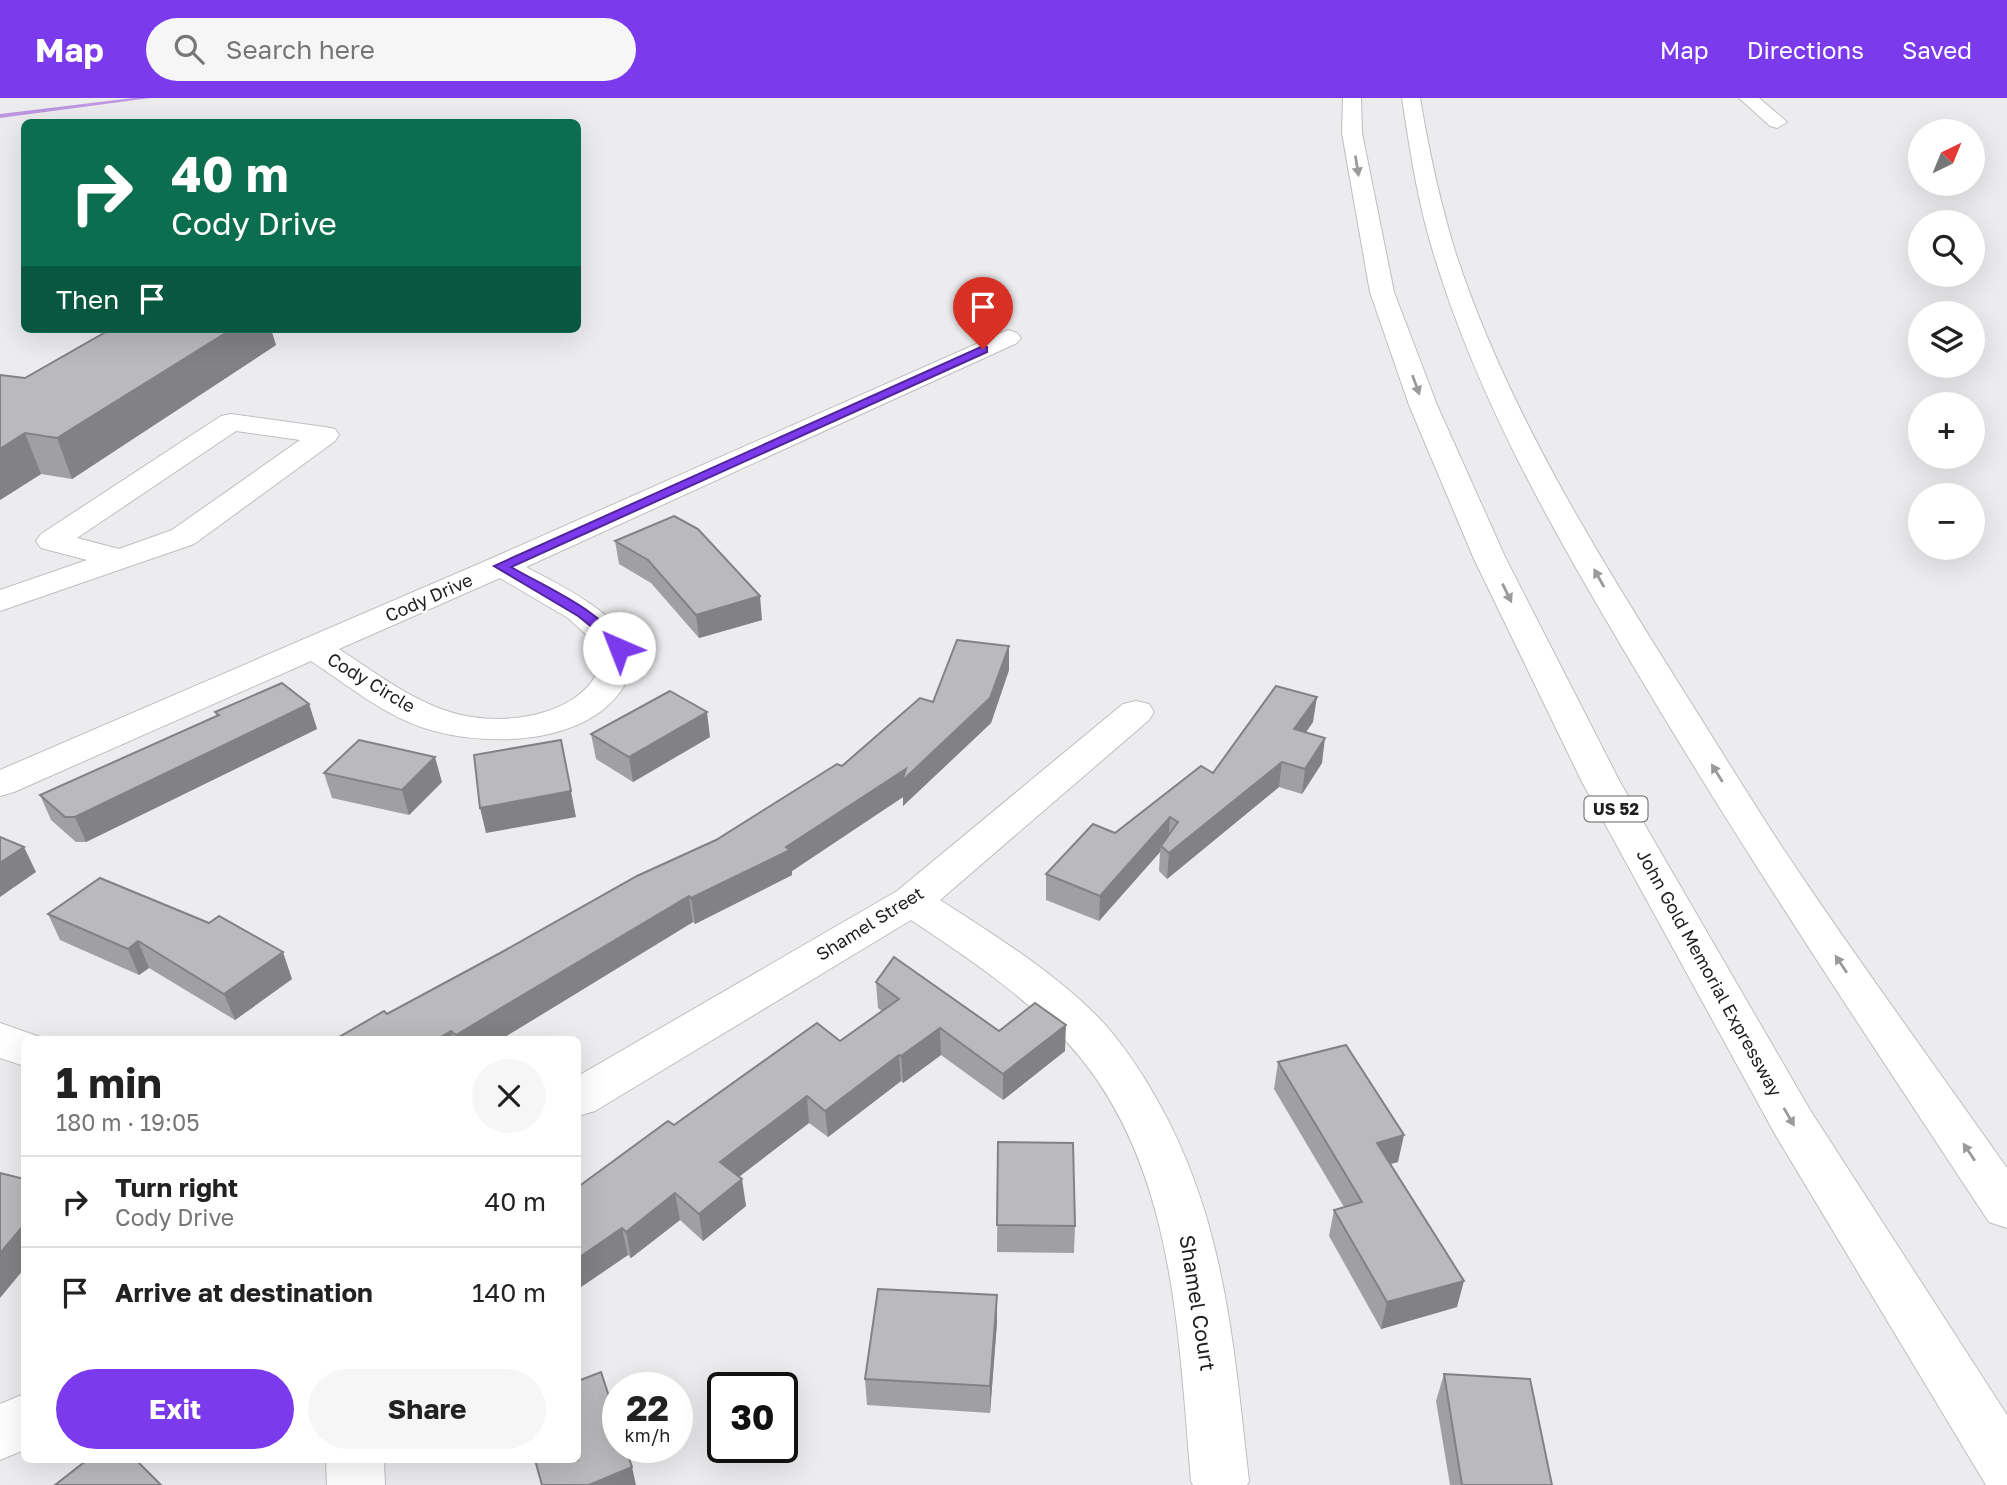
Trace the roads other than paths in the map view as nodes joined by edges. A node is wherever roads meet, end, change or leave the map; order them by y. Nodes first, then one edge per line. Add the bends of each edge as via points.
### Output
1 (1352, 98) edge
2 (1411, 98) edge
3 (1748, 98) edge
4 (1777, 122) dead end
5 (1008, 338) dead end
6 (120, 559) junction
7 (501, 566) junction
8 (0, 601) edge
9 (314, 648) junction
10 (1136, 712) dead end
11 (0, 784) edge
12 (912, 901) junction
13 (0, 1040) edge
14 (21, 1048) edge
15 (581, 1096) edge
16 (2007, 1208) edge
17 (21, 1422) edge
18 (0, 1434) edge
19 (355, 1463) edge
20 (2007, 1466) edge
21 (1220, 1481) dead end
22 (356, 1485) edge

1 -> 20 main road, John Gold Memorial Expressway / US 52 via 1352,134 1382,292 1423,405 1490,559 1601,782 1786,1111
16 -> 2 main road via 1780,874 1617,612 1520,435 1464,306 1432,208
3 - 4 main road
5 - 7 main road, Cody Drive
6 - 6 main road via 183,537 325,435 231,422 52,541
6 - 8 main road
7 - 9 main road, Cody Drive
7 - 9 main road, Cody Circle via 583,613 619,648 611,679 593,700 569,716 509,729 470,729 405,706
9 - 11 main road, Cody Drive
10 - 12 main road, Shamel Street
12 - 15 main road, Shamel Street
12 - 21 main road, Shamel Court via 1003,961 1075,1022 1113,1066 1154,1133 1177,1189 1197,1273
13 - 14 main road
17 - 18 main road
19 - 22 main road

